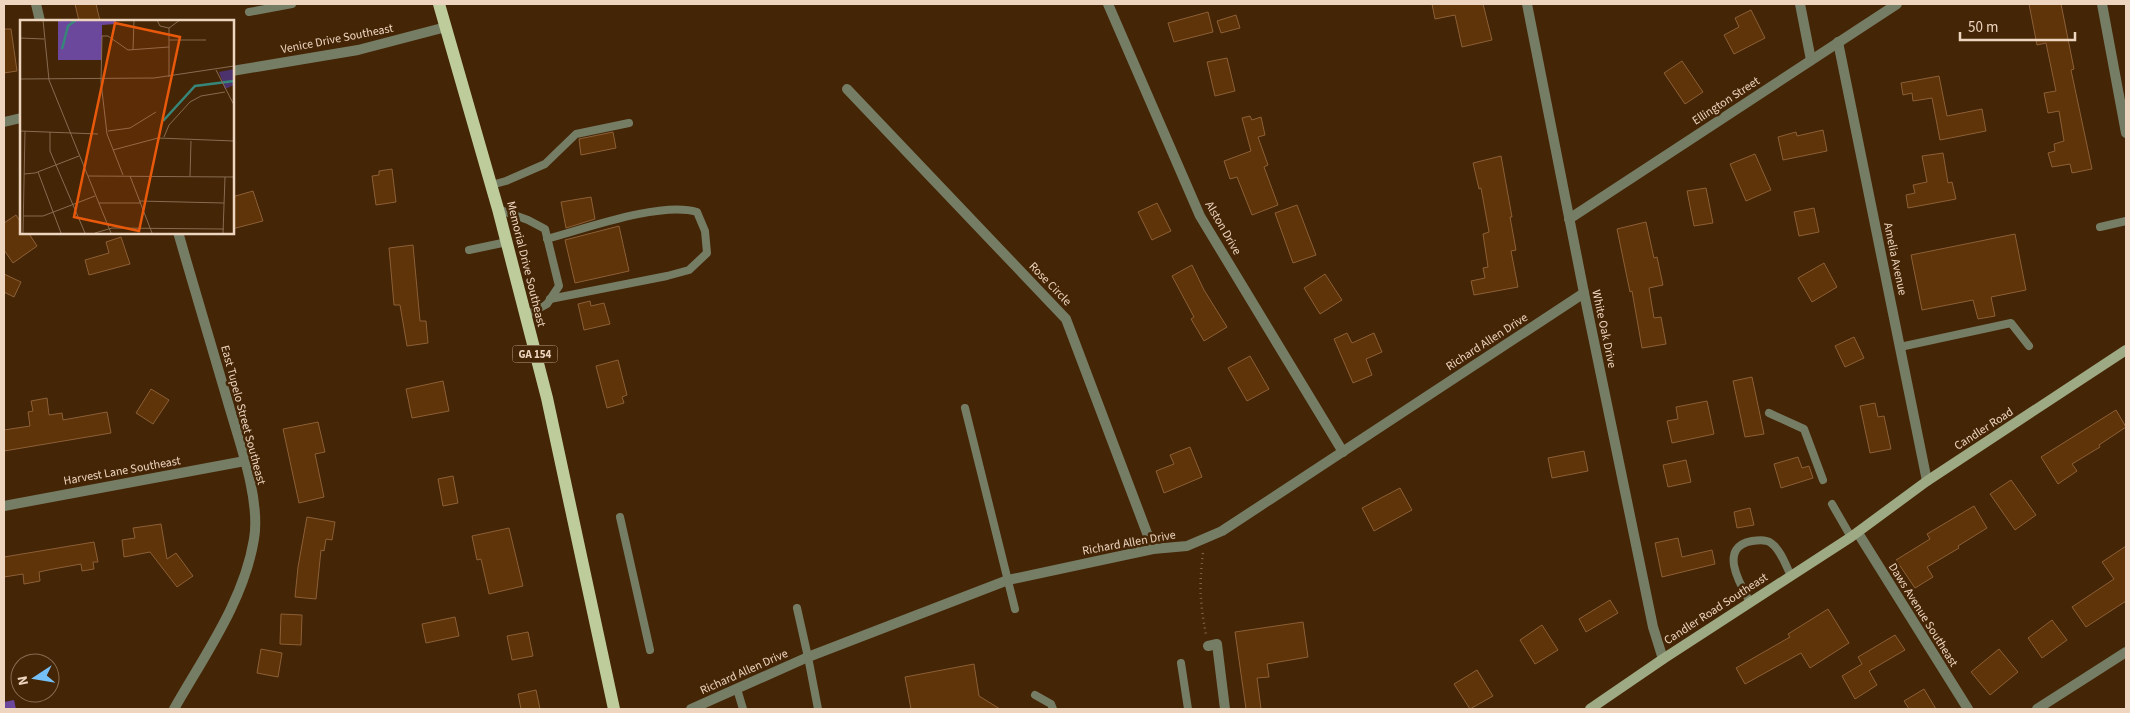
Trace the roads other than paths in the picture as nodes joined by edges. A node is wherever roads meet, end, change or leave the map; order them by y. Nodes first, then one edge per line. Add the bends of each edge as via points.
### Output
1 (36, 4) edge
2 (292, 4) edge
3 (439, 4) edge
4 (1108, 4) edge
5 (1527, 4) edge
6 (1800, 4) edge
7 (1898, 4) edge
8 (2102, 4) edge
9 (249, 12) dead end
10 (40, 20) edge
11 (446, 27) junction
12 (1838, 42) junction
13 (1811, 60) junction
14 (234, 71) edge
15 (846, 89) dead end
16 (2124, 106) edge
17 (20, 118) edge
18 (4, 122) edge
19 (629, 123) dead end
20 (2126, 133) edge
21 (491, 185) junction
22 (498, 209) junction
23 (1570, 219) junction
24 (2126, 221) edge
25 (2100, 227) dead end
26 (179, 234) edge
27 (547, 239) junction
28 (506, 242) junction
29 (469, 250) dead end
30 (1584, 293) junction
31 (550, 299) junction
32 (526, 316) junction
33 (2029, 346) dead end
34 (1900, 348) junction
35 (2126, 350) edge
36 (966, 408) dead end
37 (1769, 413) dead end
38 (1343, 452) junction
39 (245, 461) junction
40 (1824, 480) dead end
41 (1927, 481) junction
42 (1832, 504) dead end
43 (4, 506) edge
44 (620, 517) dead end
45 (1855, 535) junction
46 (1154, 549) junction
47 (1791, 576) junction
48 (1008, 580) junction
49 (1750, 602) junction
50 (797, 608) dead end
51 (1015, 609) dead end
52 (1208, 646) road end
53 (650, 650) dead end
54 (2126, 652) edge
55 (808, 657) junction
56 (1663, 659) junction
57 (1181, 662) dead end
58 (737, 689) junction
59 (1035, 695) dead end
60 (174, 709) edge
61 (614, 709) edge
62 (691, 709) edge
63 (743, 709) edge
64 (818, 709) edge
65 (1053, 709) edge
66 (1188, 709) edge
67 (1225, 709) edge
68 (1590, 709) edge
69 (1968, 709) edge
70 (2037, 709) edge

1 - 10 street
2 - 9 lane
3 - 11 main road, Memorial Drive Southeast / GA 154
4 - 38 street, Alston Drive via 1200,216
5 - 23 street, White Oak Drive
6 - 13 street
7 - 12 street, Ellington Street
8 - 16 street
11 - 14 street, Venice Drive Southeast via 358,50
11 - 21 main road, Memorial Drive Southeast / GA 154
12 - 13 street, Ellington Street
12 - 34 street, Amelia Avenue
13 - 23 street, Ellington Street
15 - 46 street, Rose Circle via 1066,319
16 - 20 street
17 - 18 street
19 - 21 lane via 576,134 545,164
21 - 22 main road, Memorial Drive Southeast / GA 154
22 - 27 lane via 545,229
22 - 28 main road, Memorial Drive Southeast / GA 154
23 - 30 street, White Oak Drive
24 - 25 lane
26 - 39 street, East Tupelo Street Southeast
27 - 31 lane via 559,286
27 - 31 lane via 644,213 685,208 697,212 708,242 707,253 689,270
28 - 29 lane
28 - 32 main road, Memorial Drive Southeast / GA 154
30 - 38 street, Richard Allen Drive
30 - 56 street, White Oak Drive via 1653,627
31 - 32 lane
32 - 61 main road, Memorial Drive Southeast / GA 154 via 547,398
33 - 34 lane via 2011,323
34 - 41 street, Amelia Avenue
35 - 41 main road, Candler Road
36 - 48 lane
37 - 40 lane via 1804,429
38 - 46 street, Richard Allen Drive via 1222,531 1187,546
39 - 43 street, Harvest Lane Southeast
39 - 60 street, East Tupelo Street Southeast via 255,512 255,538 249,561 228,613
41 - 45 main road, Candler Road
42 - 45 lane
44 - 53 lane
45 - 47 main road, Candler Road Southeast
45 - 69 street, Daws Avenue Southeast
46 - 48 street, Richard Allen Drive
47 - 49 main road, Candler Road Southeast
47 - 49 lane via 1770,542 1748,542 1738,548 1733,566
48 - 51 lane
48 - 55 street, Richard Allen Drive
49 - 56 main road, Candler Road Southeast
50 - 55 lane
52 - 67 street via 1217,644
54 - 70 street
55 - 58 street, Richard Allen Drive
55 - 64 lane
56 - 68 main road, Candler Road Southeast
57 - 66 lane
58 - 62 street, Richard Allen Drive
58 - 63 lane
59 - 65 lane via 1051,704

